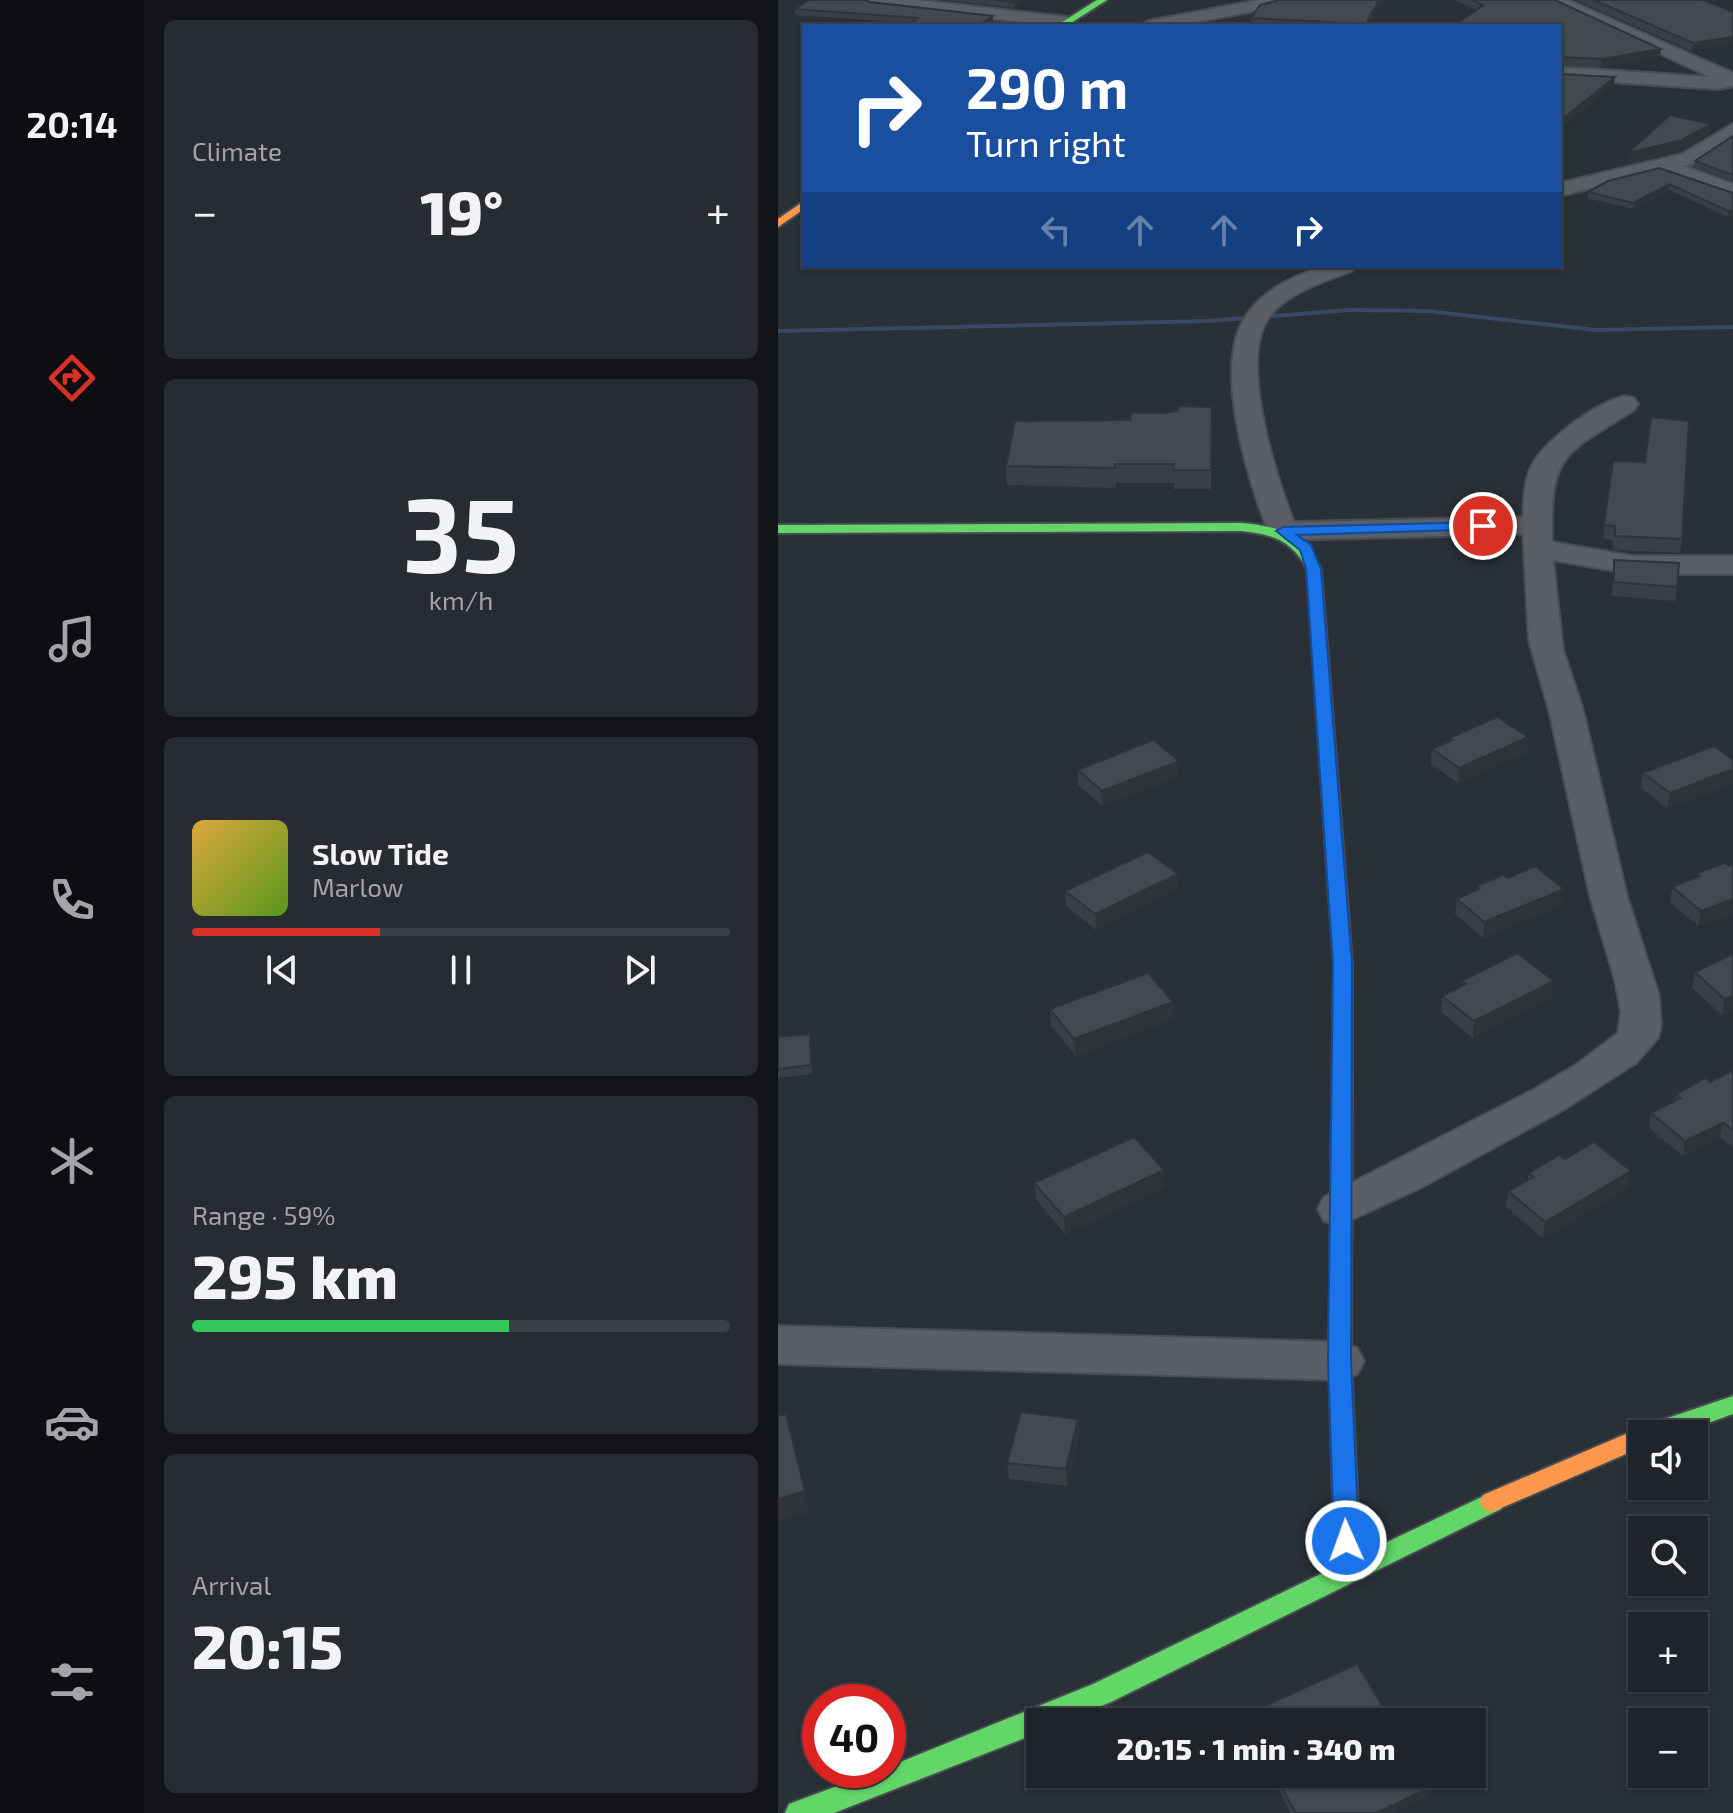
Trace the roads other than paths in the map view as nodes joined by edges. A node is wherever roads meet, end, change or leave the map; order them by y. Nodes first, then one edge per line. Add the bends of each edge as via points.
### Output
1 (871, 0) edge
2 (1103, 0) edge
3 (1287, 0) edge
4 (1554, 0) edge
5 (934, 3) edge
6 (1063, 24) edge
7 (1159, 24) edge
8 (1563, 76) edge
9 (1733, 82) edge
10 (1728, 138) edge
11 (1660, 165) junction
12 (1562, 190) edge
13 (1733, 191) edge
14 (802, 206) edge
15 (778, 224) edge
16 (1339, 268) edge
17 (1625, 404) dead end
18 (778, 529) edge
19 (1283, 531) junction
20 (1538, 536) junction
21 (1733, 565) edge
22 (1340, 1209) junction
23 (778, 1345) edge
24 (1340, 1361) junction
25 (1733, 1405) edge
26 (1690, 1420) edge
27 (1628, 1442) edge
28 (1348, 1571) junction
29 (799, 1813) edge

1 - 5 street
2 - 6 street
3 - 7 street
4 - 9 street
5 - 6 street
8 - 9 street
10 - 11 street via 1689,159
11 - 12 street
11 - 13 street
14 - 15 street
16 - 19 street via 1287,290 1249,332 1246,406 1257,467
17 - 20 street via 1545,465
18 - 19 street
19 - 20 street
19 - 22 street via 1306,548 1314,569 1343,964
20 - 21 street via 1597,561
20 - 22 street via 1545,641 1641,1004 1637,1039 1609,1063
22 - 24 street
23 - 24 street
24 - 28 street
25 - 26 street
27 - 28 street via 1555,1470
28 - 29 street via 1202,1646 975,1749

